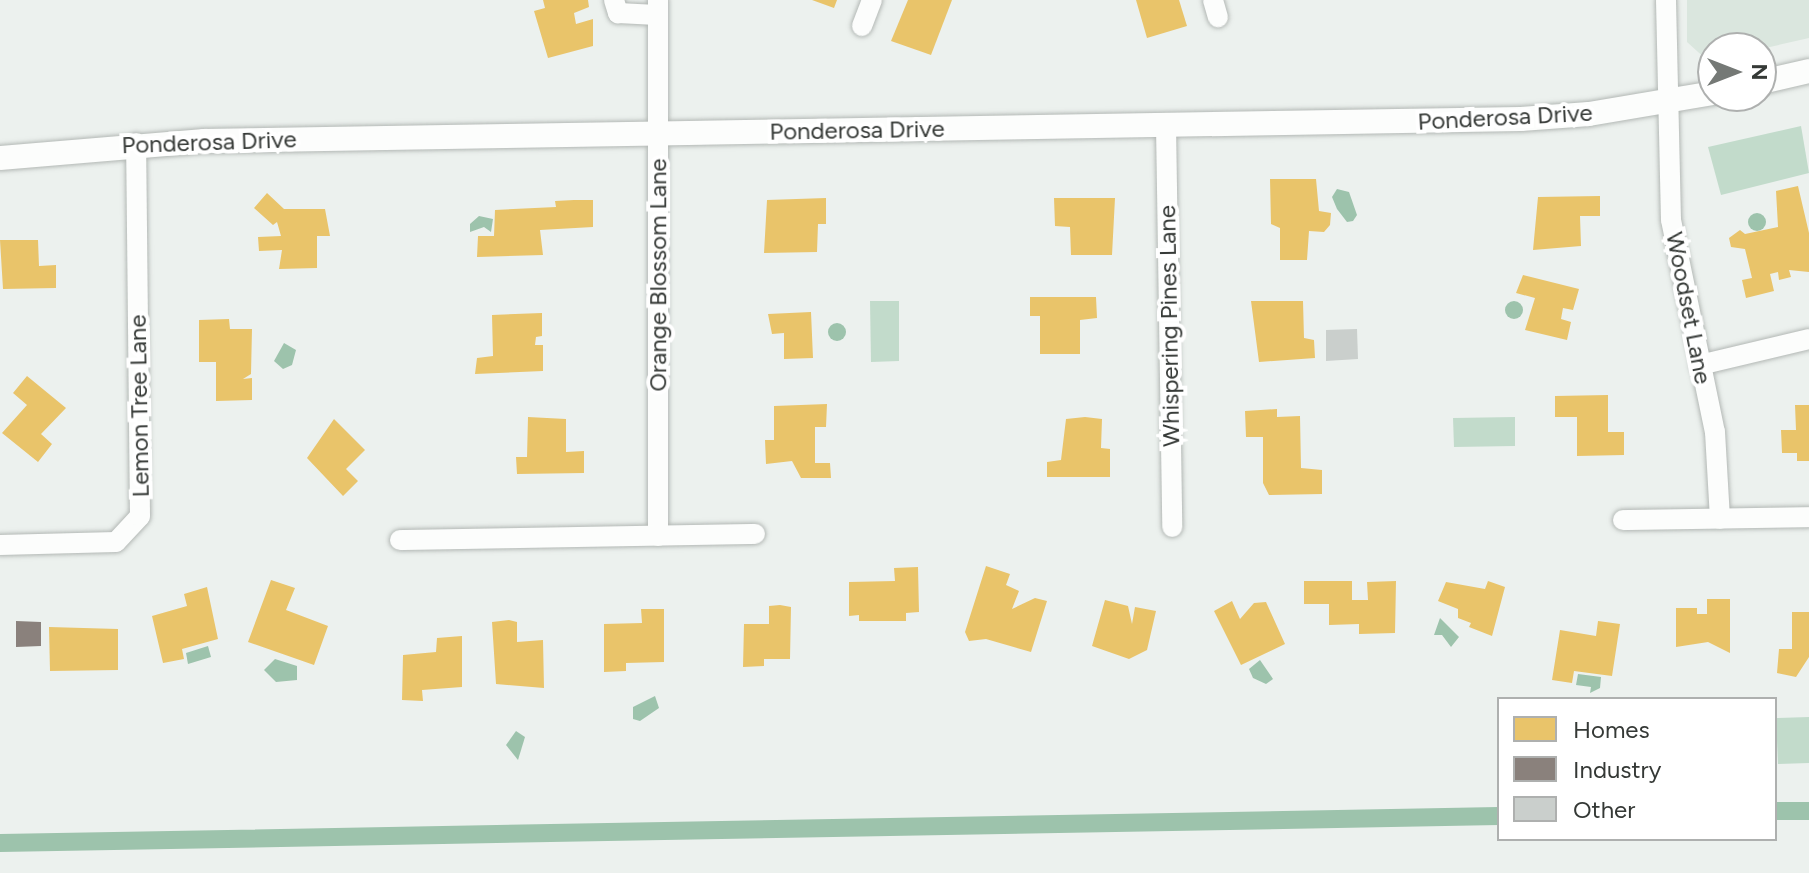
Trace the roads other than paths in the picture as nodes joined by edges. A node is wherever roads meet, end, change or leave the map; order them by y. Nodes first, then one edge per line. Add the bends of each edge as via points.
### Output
1 (614, 0) edge
2 (872, 0) edge
3 (1666, 0) edge
4 (658, 8) edge
5 (862, 26) dead end
6 (1809, 71) edge
7 (1777, 78) edge
8 (1697, 97) edge
9 (1669, 103) junction
10 (1166, 125) junction
11 (659, 133) junction
12 (136, 143) junction
13 (0, 158) edge
14 (1809, 339) edge
15 (1700, 365) junction
16 (1809, 517) edge
17 (1720, 519) junction
18 (1623, 520) dead end
19 (1172, 527) dead end
20 (755, 534) dead end
21 (658, 536) junction
22 (400, 540) dead end
23 (0, 545) edge

1 - 4 street, Orange Blossom Lane via 618,13
2 - 5 street
3 - 9 street, Woodset Lane
4 - 11 street, Orange Blossom Lane
6 - 7 street
8 - 9 street, Ponderosa Drive
9 - 10 street, Ponderosa Drive via 1521,119
9 - 15 street, Woodset Lane via 1675,257
10 - 11 street, Ponderosa Drive
10 - 19 street, Whispering Pines Lane
11 - 12 street, Ponderosa Drive
11 - 21 street, Orange Blossom Lane
12 - 13 street, Ponderosa Drive
12 - 23 street, Lemon Tree Lane via 140,516 116,542
14 - 15 street
15 - 17 street, Woodset Lane via 1715,432
16 - 17 street
17 - 18 street
20 - 21 street
21 - 22 street

